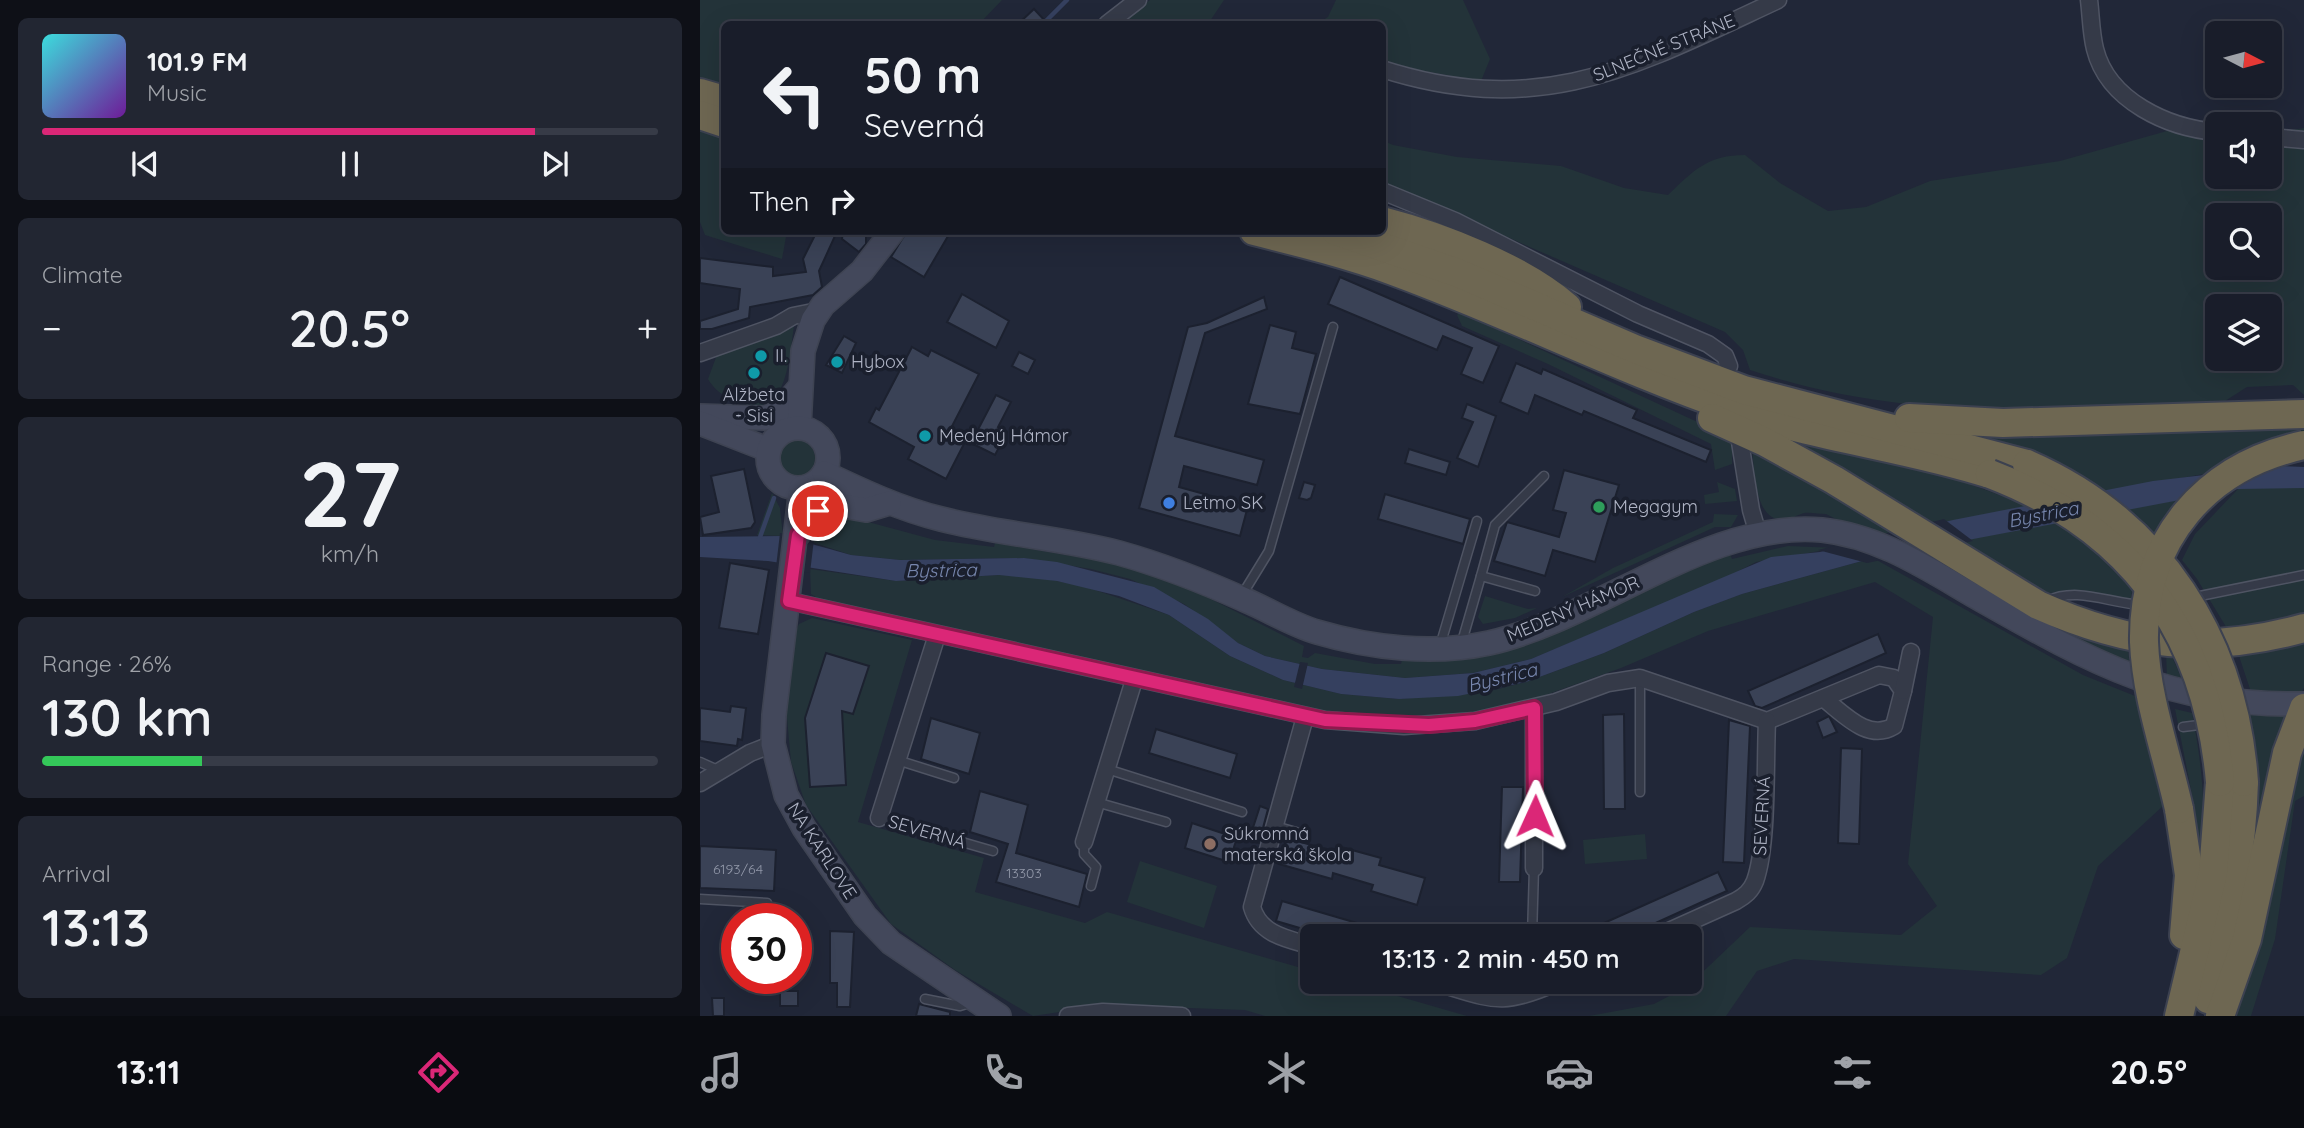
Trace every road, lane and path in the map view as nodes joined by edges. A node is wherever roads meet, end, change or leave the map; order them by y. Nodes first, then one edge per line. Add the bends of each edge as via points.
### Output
1 (1138, 0) edge
2 (1778, 0) edge
3 (2089, 0) edge
4 (1111, 21) edge
5 (1386, 70) edge
6 (700, 93) edge
7 (721, 99) edge
8 (700, 115) edge
9 (721, 121) edge
10 (2205, 129) edge
11 (2282, 138) edge
12 (2304, 140) edge
13 (1386, 193) edge
14 (1386, 222) edge
15 (890, 235) edge
16 (1268, 235) edge
17 (1348, 235) edge
18 (1458, 273) junction
19 (1567, 307) junction
20 (818, 311) junction
21 (1333, 327) dead end
22 (700, 353) edge
23 (1729, 366) dead end
24 (1641, 376) junction
25 (800, 387) junction
26 (2304, 415) edge
27 (700, 416) edge
28 (1861, 418) junction
29 (1919, 418) junction
30 (700, 423) edge
31 (799, 427) junction
32 (1740, 442) dead end
33 (2304, 445) edge
34 (769, 450) junction
35 (824, 473) junction
36 (1544, 476) dead end
37 (801, 488) junction
38 (889, 503) junction
39 (1477, 521) dead end
40 (1758, 534) junction
41 (798, 535) junction
42 (2304, 575) edge
43 (1481, 576) junction
44 (1535, 591) dead end
45 (1240, 597) junction
46 (789, 601) junction
47 (2038, 606) junction
48 (2304, 628) edge
49 (937, 635) junction
50 (1450, 648) junction
51 (1911, 652) dead end
52 (1640, 678) junction
53 (1134, 680) junction
54 (1903, 691) junction
55 (1824, 698) junction
56 (2304, 706) edge
57 (1534, 708) junction
58 (2221, 708) junction
59 (1305, 717) junction
60 (1767, 721) junction
61 (2183, 727) dead end
62 (773, 744) junction
63 (897, 760) junction
64 (700, 762) edge
65 (1107, 769) junction
66 (720, 771) junction
67 (954, 778) dead end
68 (2232, 782) junction
69 (700, 783) edge
70 (1640, 792) dead end
71 (1096, 802) junction
72 (1242, 812) dead end
73 (879, 818) joint
74 (1166, 822) dead end
75 (1273, 825) junction
76 (1296, 832) dead end
77 (1084, 842) joint
78 (993, 851) dead end
79 (1534, 868) joint
80 (1091, 886) dead end
81 (700, 899) edge
82 (767, 903) dead end
83 (1532, 924) edge
84 (1685, 924) edge
85 (1300, 942) edge
86 (1479, 994) edge
87 (1516, 994) edge
88 (925, 999) dead end
89 (976, 1002) junction
90 (999, 1016) edge
91 (1068, 1016) edge
92 (1182, 1016) edge
93 (2167, 1016) edge
94 (2179, 1016) edge
95 (2203, 1016) edge
96 (2220, 1016) edge

1 - 4 street
2 - 5 street, SLNEČNÉ STRÁNE via 1579,82 1490,91
3 - 10 street via 2095,51 2117,90 2155,117
6 - 7 highway
8 - 9 highway
11 - 12 street
13 - 23 street via 1455,221 1638,314 1709,344 1725,356
14 - 19 highway via 1446,241 1547,289
15 - 20 street via 862,271
16 - 24 highway via 1394,271
17 - 18 highway
18 - 19 highway
18 - 28 highway via 1689,371 1772,398
19 - 29 highway via 1746,379
20 - 22 street via 793,316
20 - 25 street via 806,339
21 - 45 lane via 1269,551
24 - 47 highway via 1689,410 1766,442
24 - 68 highway, bridge via 1738,410 1990,474 2038,495 2088,526 2156,595 2181,636 2203,688
25 - 27 street via 779,412 765,418
25 - 31 street
26 - 29 highway via 2031,423
28 - 29 highway
28 - 68 highway, bridge via 2028,464 2070,484 2127,526 2178,586 2210,640 2231,694
30 - 34 street
31 - 34 street via 783,431
31 - 35 street via 814,432 825,443
32 - 40 street
33 - 93 highway, bridge via 2263,456 2209,488 2180,521 2154,570 2144,643 2186,846 2188,902
34 - 37 street via 773,475 786,486
35 - 37 street
35 - 38 street, MEDENÝ HÁMOR
36 - 43 lane via 1495,525
37 - 41 street, NA KARLOVE
38 - 41 street via 866,510 838,505 818,511
38 - 45 street, MEDENÝ HÁMOR via 941,519 1122,554
39 - 50 lane
40 - 50 street, MEDENÝ HÁMOR via 1516,635
40 - 58 street, MEDENÝ HÁMOR via 1821,530 1863,538 1905,556 2083,657 2132,679
41 - 46 street, NA KARLOVE
42 - 47 lane via 2173,602 2119,604 2068,594
43 - 44 lane
43 - 50 lane
45 - 50 street, MEDENÝ HÁMOR via 1314,631 1397,647
46 - 49 street
46 - 62 street, NA KARLOVE
47 - 48 highway via 2105,631 2186,645 2233,643
49 - 53 street
49 - 63 street, SEVERNÁ
51 - 54 street
52 - 57 street via 1608,683
52 - 60 street
52 - 70 lane
53 - 59 street
53 - 65 street
54 - 55 street via 1895,678 1879,675
54 - 55 street via 1894,726 1884,732 1870,732
55 - 60 street
56 - 58 street, MEDENÝ HÁMOR
56 - 96 highway via 2287,753 2247,939
57 - 59 street via 1429,725
57 - 79 street
58 - 61 lane via 2204,726
59 - 75 street
60 - 84 street, SEVERNÁ via 1760,859 1754,883 1736,901
62 - 66 street
62 - 89 street, NA KARLOVE via 786,795 865,916 891,943
63 - 67 lane
63 - 73 street, SEVERNÁ
64 - 66 lane
65 - 71 street
65 - 72 lane
66 - 69 street
68 - 94 highway
68 - 95 highway via 2236,877
71 - 74 lane
71 - 77 street
73 - 78 lane, SEVERNÁ
75 - 76 lane
75 - 85 street via 1253,895 1255,918 1271,933
77 - 80 lane via 1084,854 1096,867
79 - 83 lane
81 - 82 lane
86 - 87 street via 1502,1000
88 - 89 lane via 960,1006
89 - 90 street, NA KARLOVE
91 - 92 street via 1103,1012

